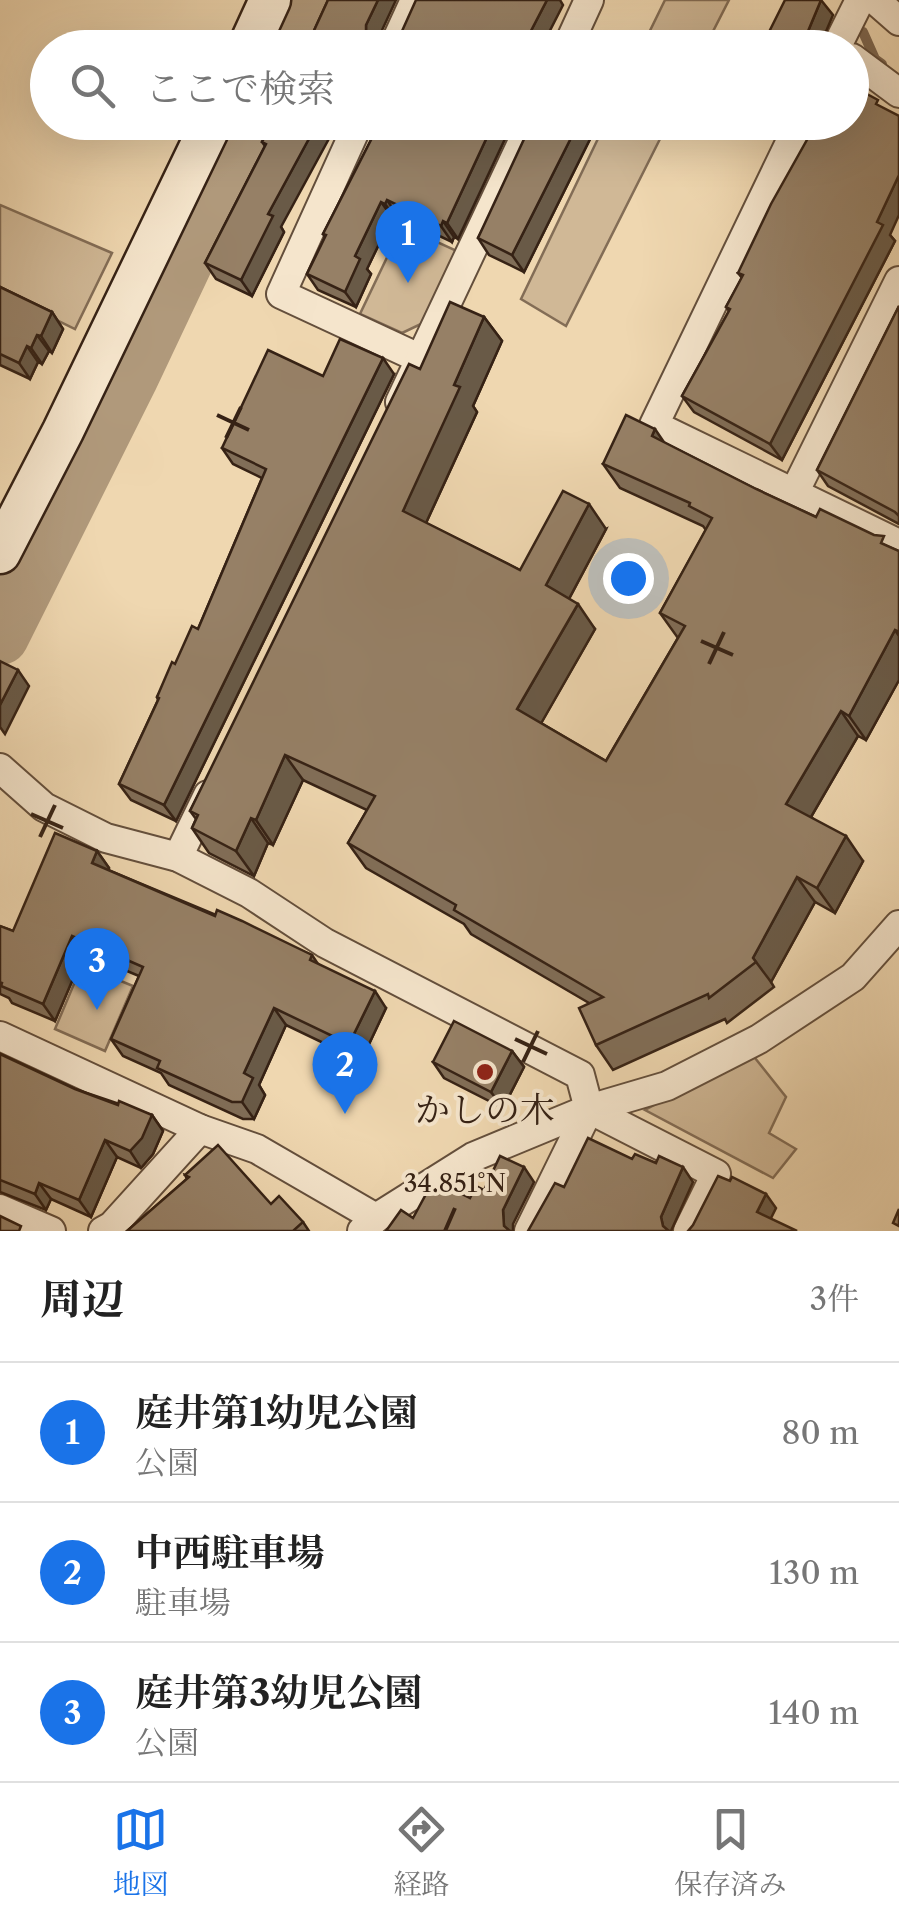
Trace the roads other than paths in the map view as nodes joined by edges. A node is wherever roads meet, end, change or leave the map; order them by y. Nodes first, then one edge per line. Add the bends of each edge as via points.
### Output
1 (270, 0) edge
2 (415, 0) edge
3 (589, 0) edge
4 (860, 0) edge
5 (875, 0) edge
6 (899, 21) edge
7 (256, 30) edge
8 (401, 30) edge
9 (575, 30) edge
10 (845, 30) edge
11 (869, 70) edge
12 (899, 92) edge
13 (203, 140) edge
14 (351, 140) edge
15 (524, 140) edge
16 (791, 140) edge
17 (899, 280) edge
18 (421, 359) junction
19 (386, 430) edge
20 (794, 493) junction
21 (899, 544) edge
22 (0, 554) edge
23 (0, 768) edge
24 (221, 768) edge
25 (178, 857) junction
26 (899, 926) edge
27 (0, 1036) edge
28 (589, 1109) junction
29 (200, 1129) junction
30 (0, 1209) edge
31 (369, 1224) edge
32 (51, 1231) edge
33 (103, 1231) edge
34 (529, 1231) edge
35 (688, 1231) edge

1 - 7 street
2 - 8 street
3 - 9 street
4 - 10 street
5 - 6 street
11 - 12 street
13 - 22 street
14 - 18 street via 281,294
15 - 18 street
16 - 20 street via 654,425
17 - 20 street
18 - 19 street
20 - 21 street
23 - 25 street via 44,806 106,838
24 - 25 street
25 - 28 street via 325,943 580,1075
26 - 28 street via 853,977 759,1039 667,1086
27 - 29 street
28 - 31 street via 473,1157
28 - 34 street
28 - 35 street via 716,1174
29 - 31 street via 256,1149
29 - 33 street
30 - 32 street

